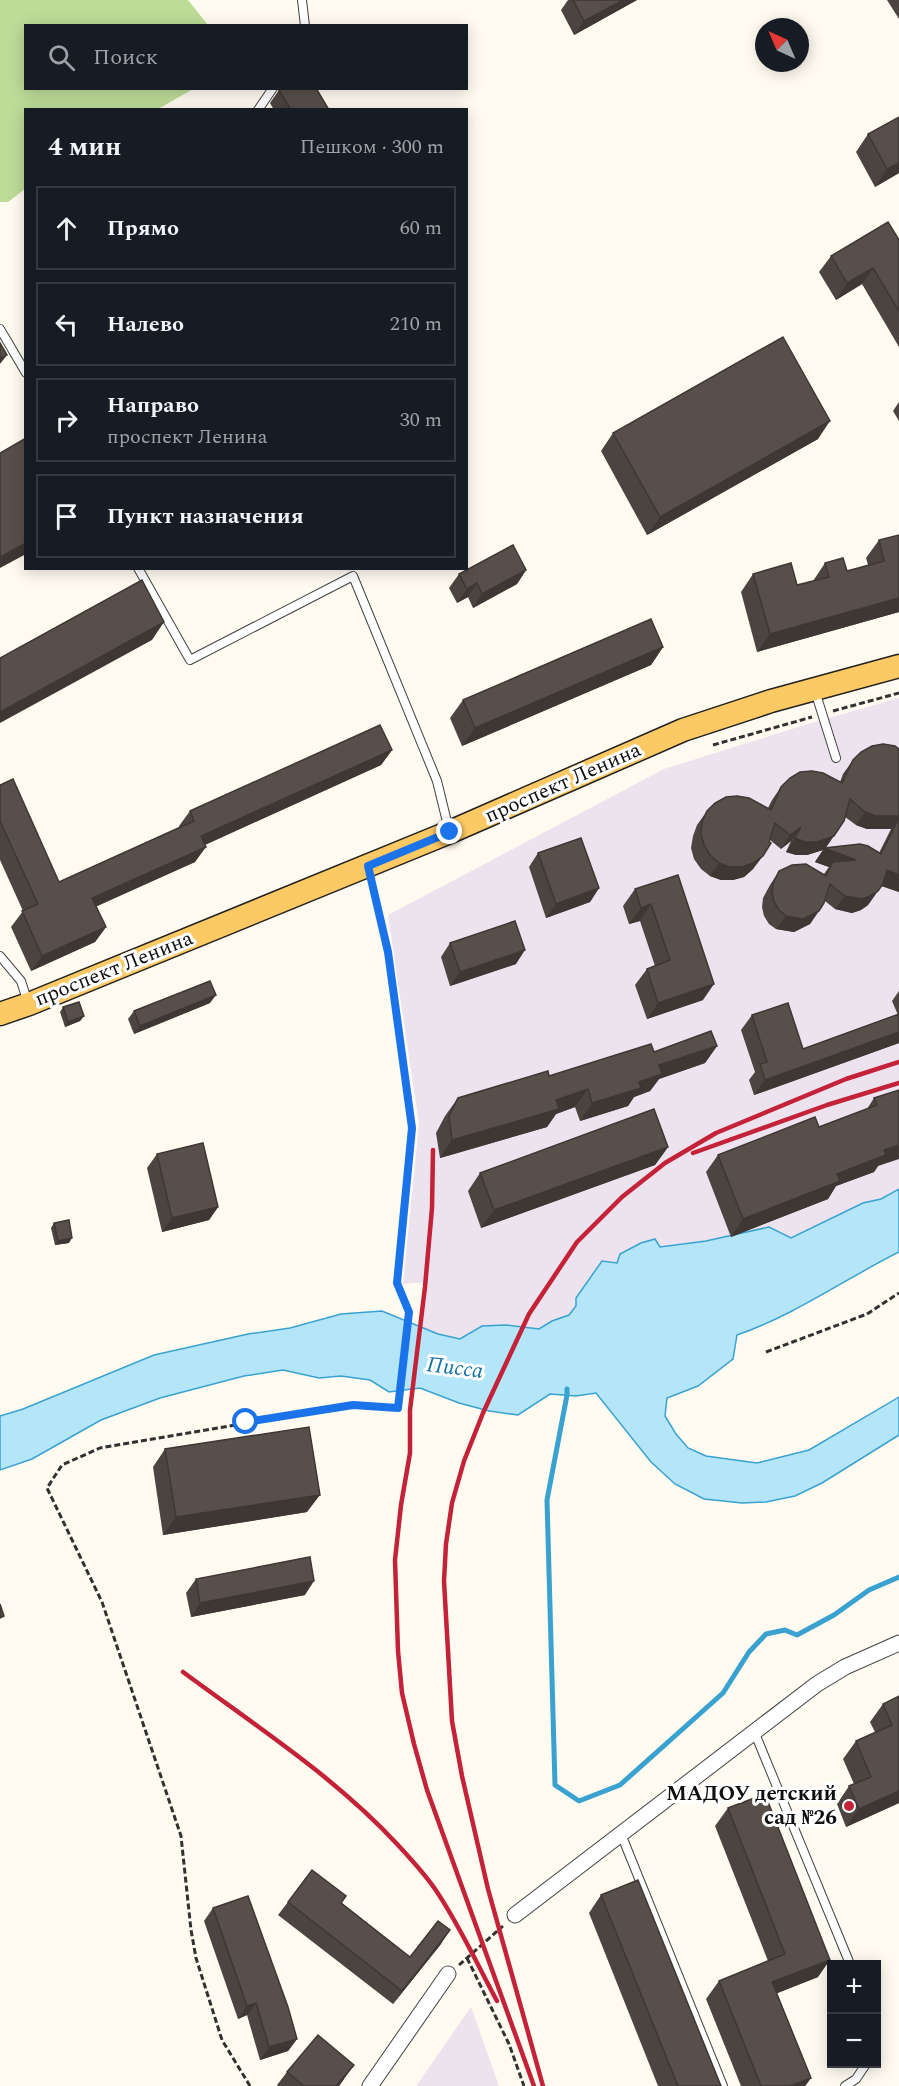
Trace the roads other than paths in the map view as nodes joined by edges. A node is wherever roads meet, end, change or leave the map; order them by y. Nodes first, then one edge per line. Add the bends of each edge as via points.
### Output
1 (302, 0) edge
2 (305, 24) edge
3 (272, 90) edge
4 (259, 108) edge
5 (0, 328) edge
6 (24, 370) edge
7 (139, 570) edge
8 (351, 572) edge
9 (899, 666) edge
10 (814, 689) junction
11 (836, 758) dead end
12 (450, 832) junction
13 (0, 956) edge
14 (29, 1004) junction
15 (0, 1014) edge
16 (899, 1643) edge
17 (754, 1731) junction
18 (620, 1834) junction
19 (515, 1915) road end
20 (848, 1960) edge
21 (448, 1974) road end
22 (863, 2068) edge
23 (370, 2086) edge
24 (723, 2086) edge
25 (845, 2086) edge

1 - 2 lane
3 - 4 lane
5 - 6 lane
7 - 8 lane via 190,660
8 - 12 lane via 437,781
9 - 10 main road, проспект Ленина
10 - 11 lane
10 - 12 main road, проспект Ленина via 683,730
12 - 14 main road, проспект Ленина
13 - 14 lane via 21,981
14 - 15 main road, проспект Ленина
16 - 17 street via 844,1667
17 - 18 street
17 - 20 lane
18 - 19 street
18 - 24 lane
21 - 23 street
22 - 25 lane

